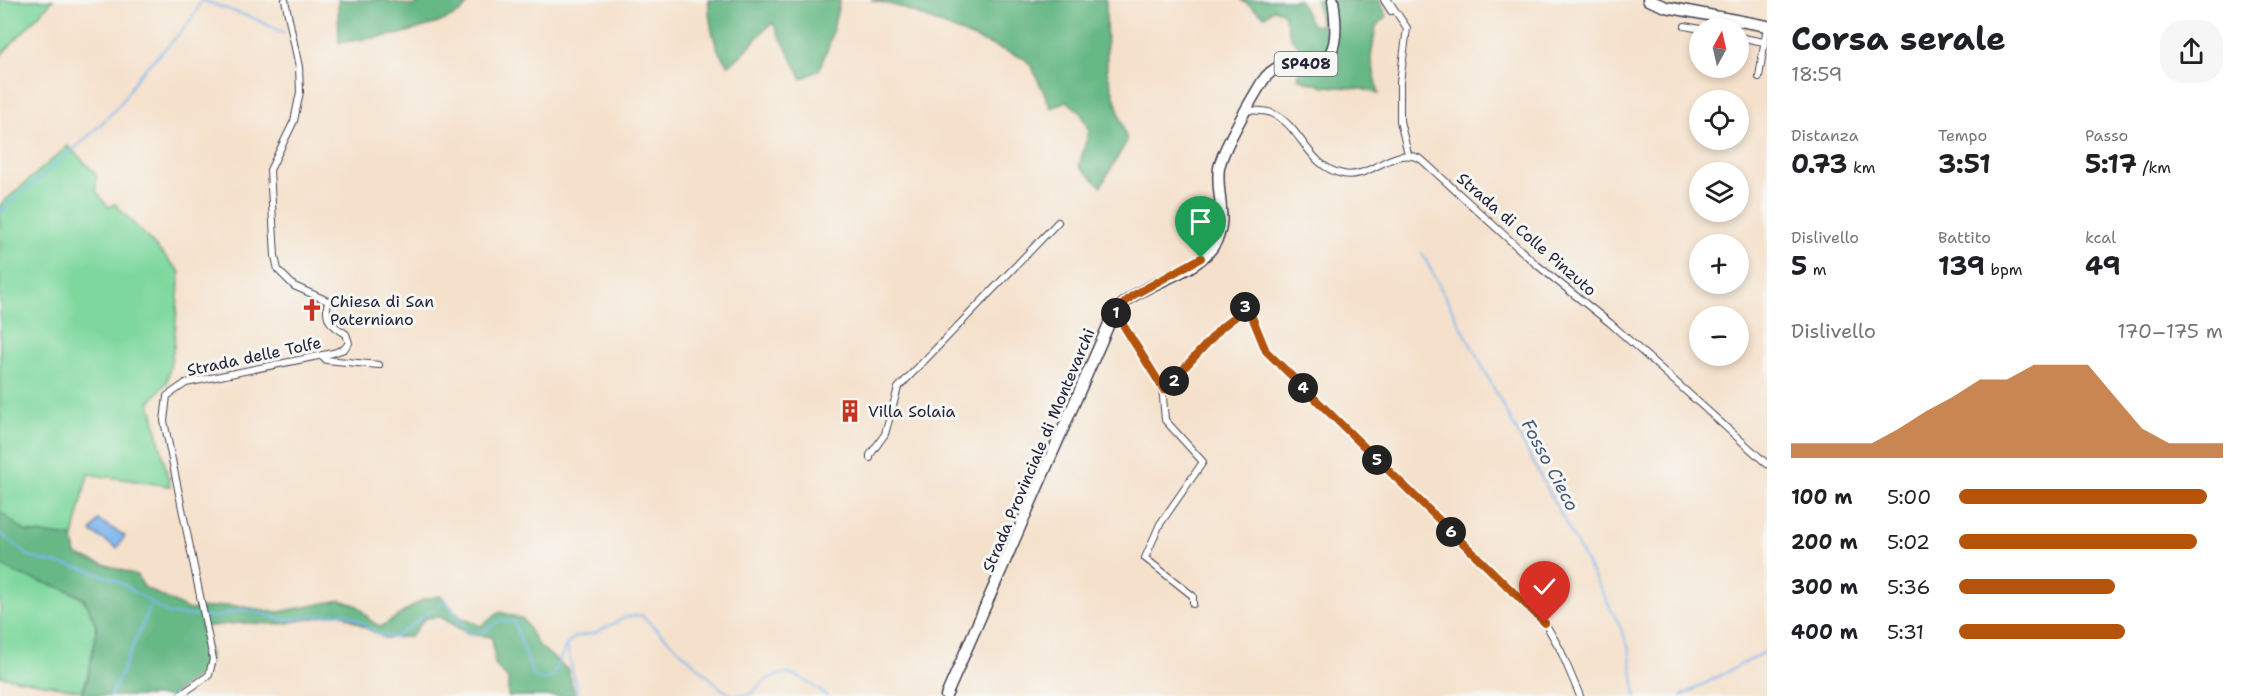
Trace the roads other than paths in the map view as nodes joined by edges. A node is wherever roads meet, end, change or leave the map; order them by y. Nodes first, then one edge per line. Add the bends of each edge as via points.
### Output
1 (285, 0) edge
2 (1333, 0) edge
3 (1383, 0) edge
4 (1388, 0) edge
5 (1648, 0) edge
6 (1399, 17) junction
7 (1767, 26) edge
8 (1685, 27) dead end
9 (1689, 28) edge
10 (1749, 39) edge
11 (1764, 42) junction
12 (1759, 77) dead end
13 (1247, 110) junction
14 (1408, 154) junction
15 (1058, 222) dead end
16 (1115, 312) junction
17 (322, 355) junction
18 (379, 365) dead end
19 (1164, 390) junction
20 (870, 458) dead end
21 (1767, 464) edge
22 (1193, 604) dead end
23 (178, 696) edge
24 (946, 696) edge
25 (1580, 696) edge

1 - 17 street, Strada delle Tolfe via 299,67 300,92 294,121 270,170 274,256 278,270 294,286 328,301 330,325 350,338 344,349
2 - 13 main road, Strada Provinciale di Montevarchi / SP408 via 1337,35 1330,53 1315,63 1273,70
3 - 6 street
4 - 6 street
5 - 7 main road
6 - 14 street via 1407,28 1400,121
7 - 11 street
8 - 9 street
10 - 11 street
11 - 12 street
13 - 14 street via 1278,117 1312,156 1341,174 1357,174
13 - 16 main road, Strada Provinciale di Montevarchi / SP408 via 1220,163 1222,223 1213,246 1194,263 1129,298
14 - 21 street, Strada di Colle Pinzuto via 1422,160
15 - 20 street via 898,388 885,434
16 - 19 street
16 - 24 main road, Strada Provinciale di Montevarchi / SP408
17 - 18 street via 326,360
17 - 23 street, Strada delle Tolfe via 194,380 167,396 164,421 213,659 208,675
19 - 22 street via 1165,420 1203,462 1160,524 1145,558 1193,596
19 - 25 street via 1222,327 1248,307 1266,351 1540,617 1557,642

